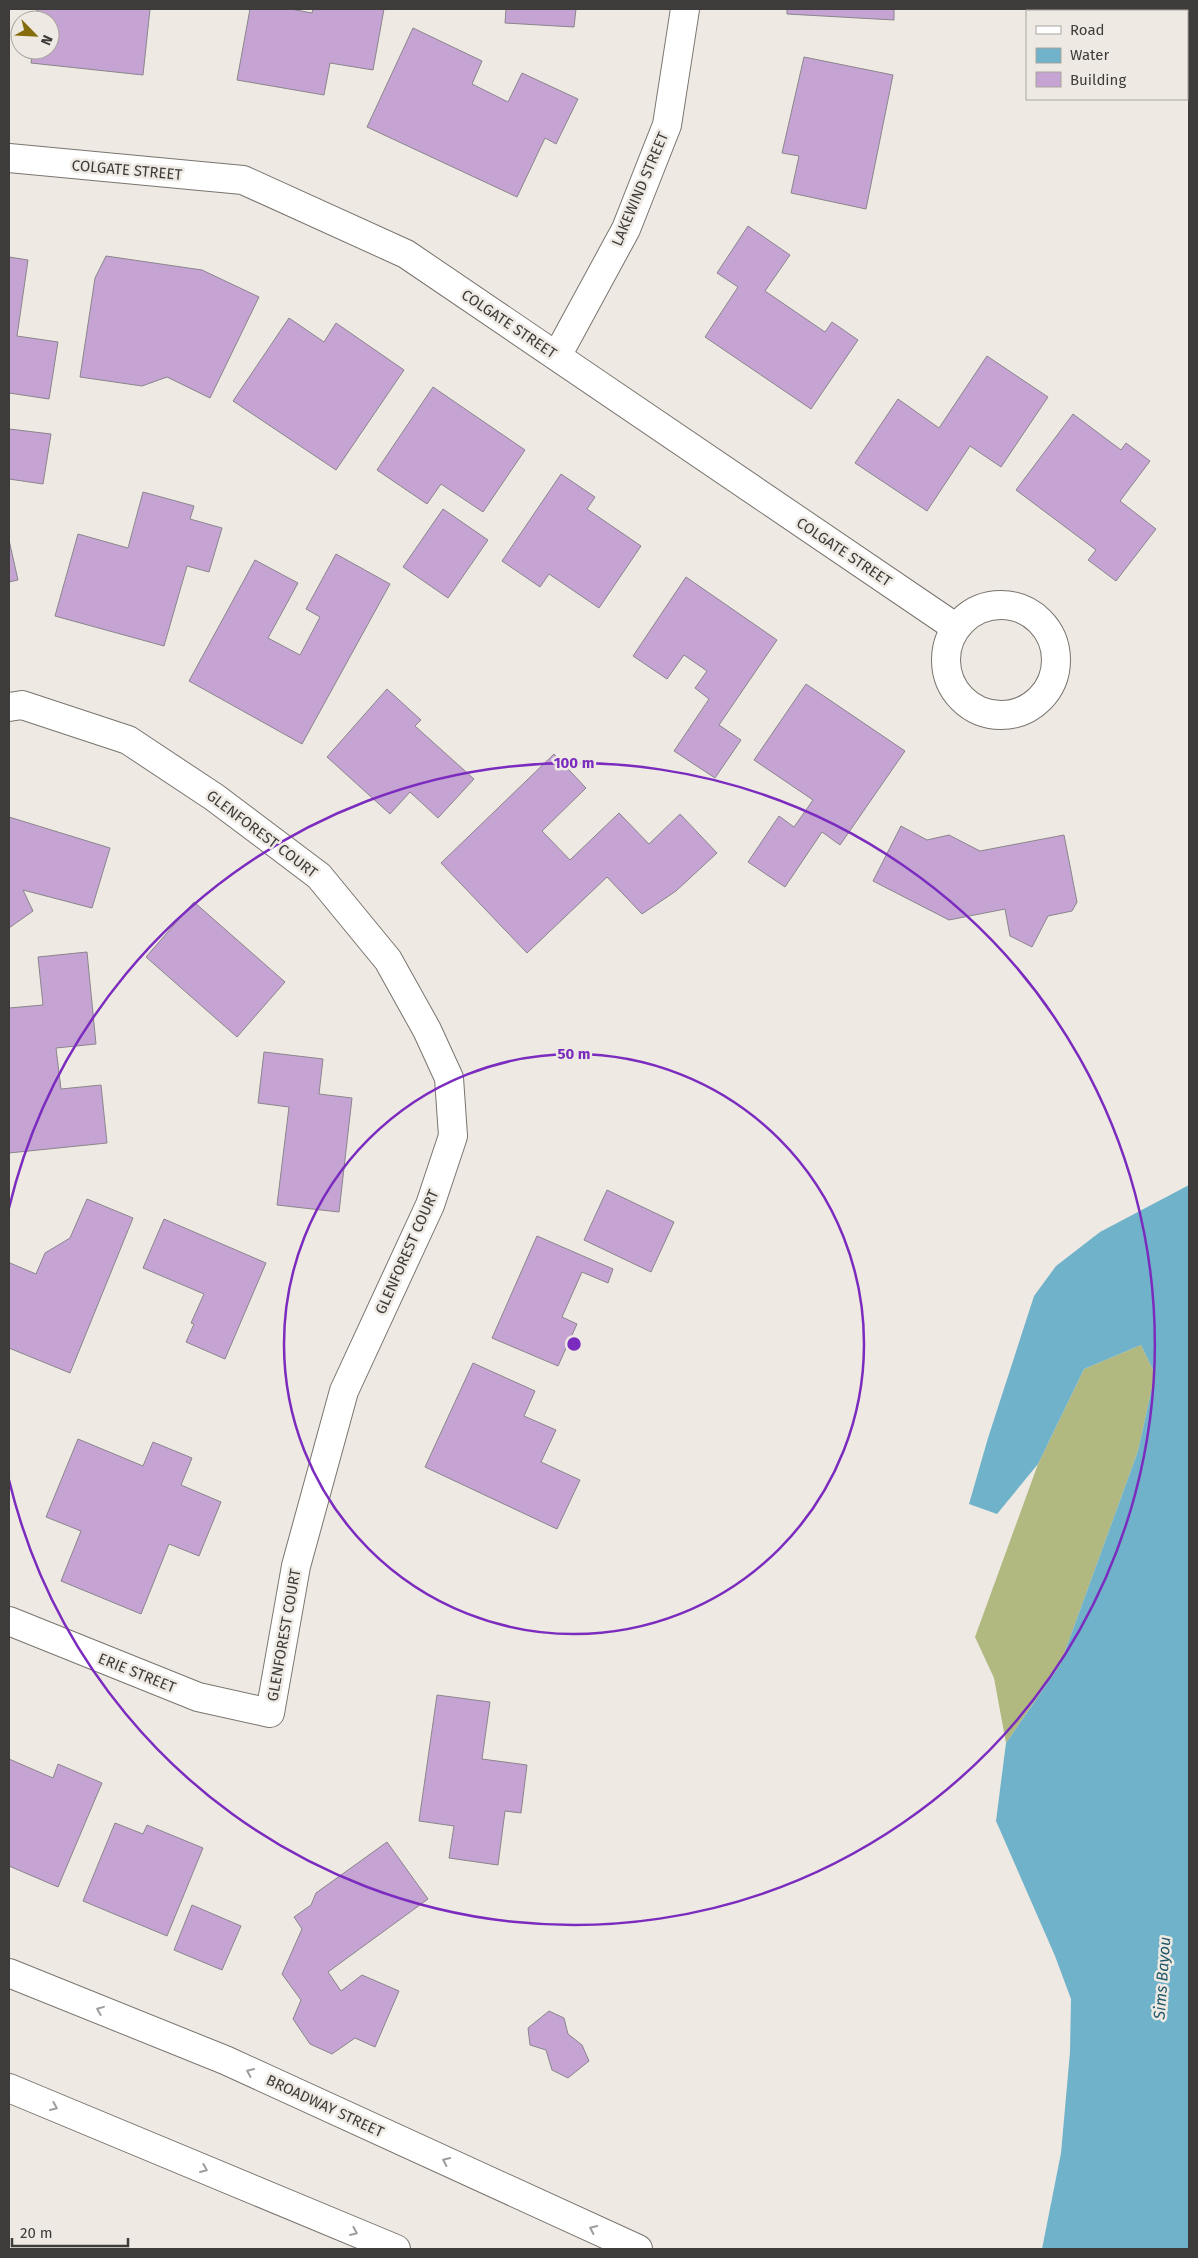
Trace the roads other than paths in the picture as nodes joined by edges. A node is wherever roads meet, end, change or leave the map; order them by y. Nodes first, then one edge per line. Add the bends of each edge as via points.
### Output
1 (685, 9) edge
2 (9, 158) edge
3 (557, 356) junction
4 (955, 627) junction
5 (9, 707) edge
6 (9, 1621) edge
7 (270, 1713) joint
8 (9, 1973) edge
9 (9, 2088) edge
10 (396, 2249) edge
11 (638, 2249) edge

1 - 3 street, LAKEWIND STREET via 667,125 626,229
2 - 3 street, COLGATE STREET via 243,180 406,254
3 - 4 street, COLGATE STREET
4 - 4 street via 944,657 948,680 975,710 1006,716 1036,704 1054,678 1055,646 1040,618 1011,603 979,607
5 - 7 street, GLENFOREST COURT via 22,705 128,740 214,798 319,876 388,960 449,1078 453,1136 430,1205 344,1391 296,1566
6 - 7 street, ERIE STREET via 198,1697
11 -> 8 street, BROADWAY STREET via 225,2060
9 -> 10 street

